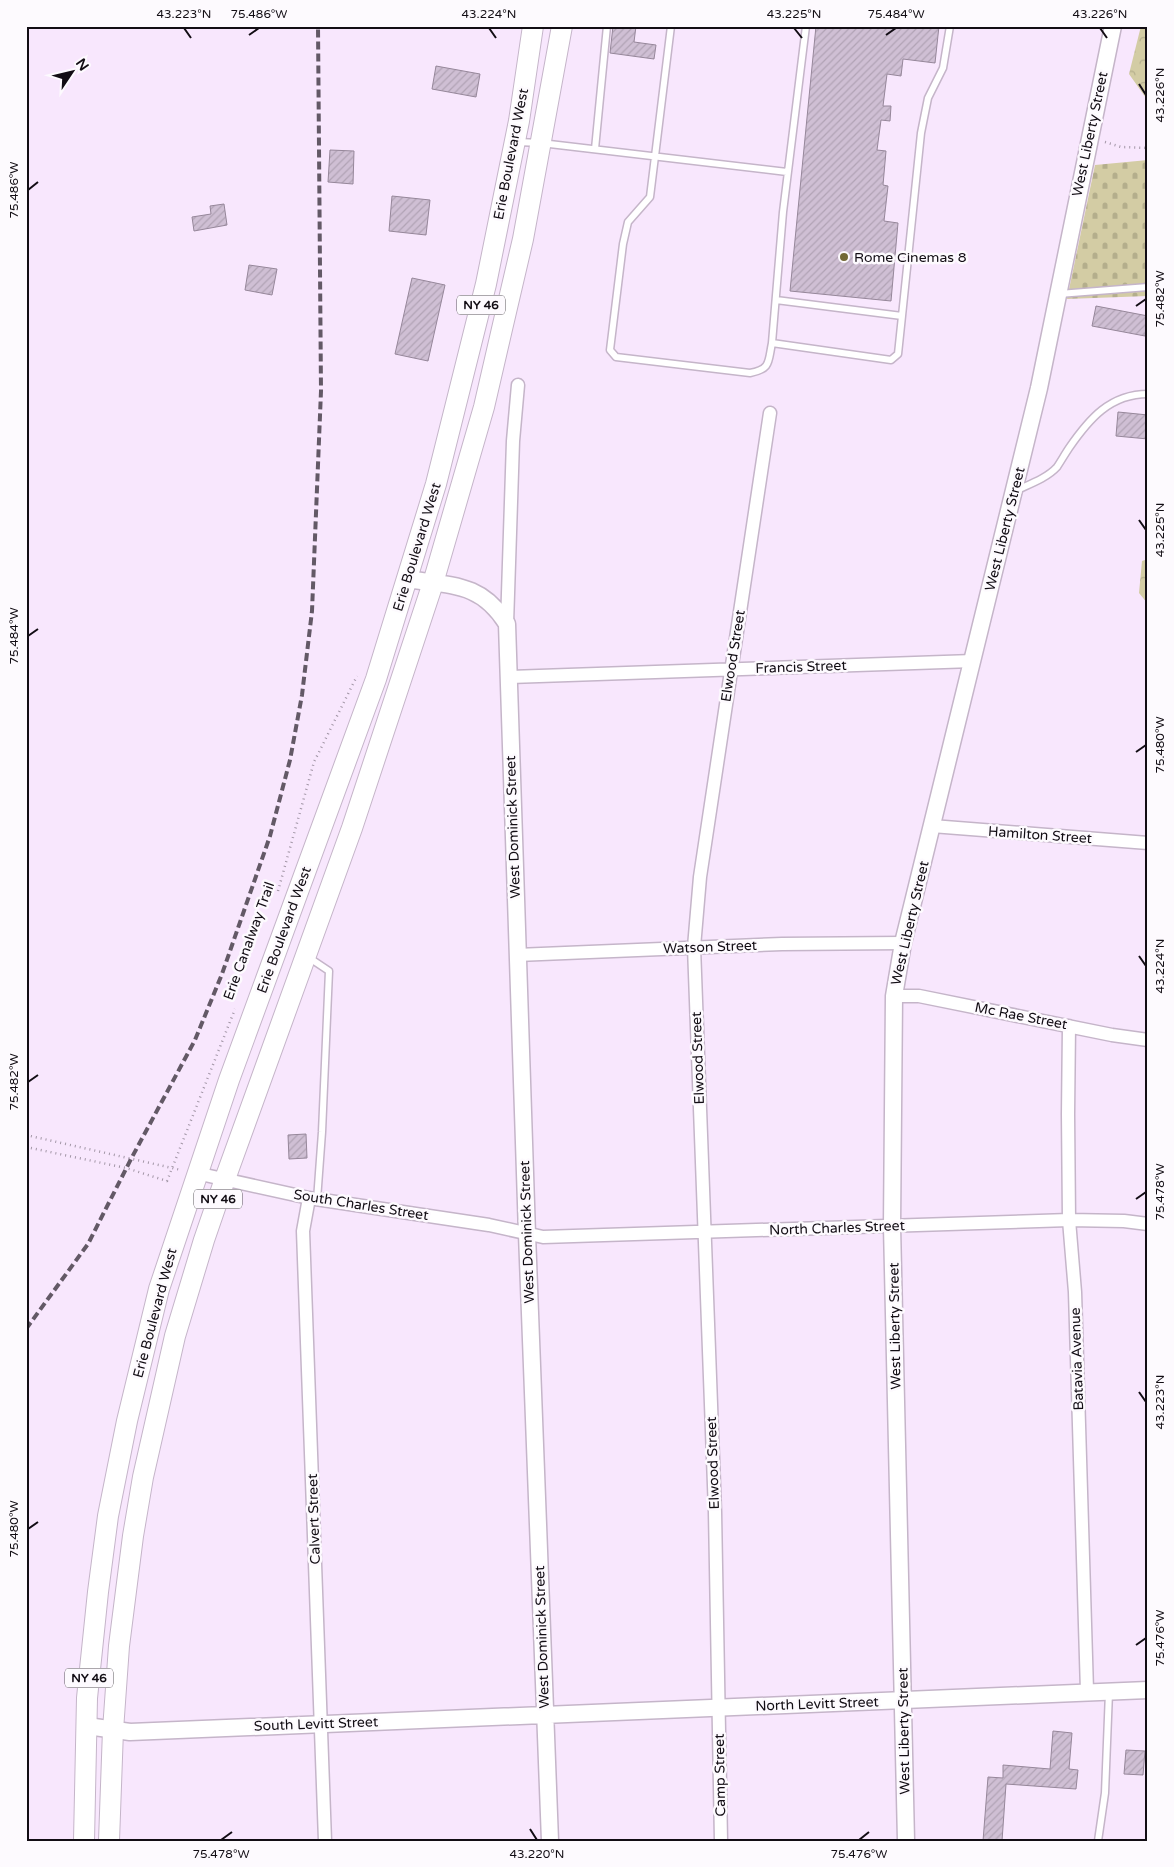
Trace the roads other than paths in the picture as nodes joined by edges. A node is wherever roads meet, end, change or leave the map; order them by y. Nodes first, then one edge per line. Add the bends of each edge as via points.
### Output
1 (534, 26) edge
2 (562, 26) edge
3 (607, 26) edge
4 (671, 26) edge
5 (806, 26) edge
6 (950, 26) edge
7 (1113, 26) edge
8 (515, 141) junction
9 (541, 143) junction
10 (595, 149) junction
11 (654, 156) junction
12 (787, 172) junction
13 (1148, 287) edge
14 (1058, 294) junction
15 (776, 300) junction
16 (902, 316) junction
17 (772, 343) junction
18 (518, 385) dead end
19 (1148, 394) edge
20 (770, 413) dead end
21 (1014, 492) junction
22 (407, 579) junction
23 (433, 583) junction
24 (507, 624) junction
25 (973, 661) junction
26 (730, 669) junction
27 (510, 677) junction
28 (932, 826) junction
29 (1148, 843) edge
30 (903, 943) junction
31 (694, 947) junction
32 (305, 955) junction
33 (517, 955) junction
34 (894, 996) junction
35 (1069, 1026) junction
36 (1148, 1040) edge
37 (196, 1174) junction
38 (225, 1179) junction
39 (313, 1199) junction
40 (1069, 1220) junction
41 (1148, 1224) edge
42 (892, 1226) junction
43 (704, 1232) junction
44 (527, 1234) junction
45 (1109, 1690) junction
46 (1148, 1690) edge
47 (1087, 1691) junction
48 (904, 1701) junction
49 (718, 1708) junction
50 (545, 1715) junction
51 (322, 1724) junction
52 (87, 1726) junction
53 (113, 1730) junction
54 (84, 1841) edge
55 (109, 1841) edge
56 (325, 1841) edge
57 (550, 1841) edge
58 (721, 1841) edge
59 (906, 1841) edge
60 (1098, 1841) edge

1 - 8 main road, Erie Boulevard West / NY 46
2 - 9 main road, Erie Boulevard West / NY 46
3 - 10 lane
4 - 11 lane
5 - 12 lane
6 - 16 lane via 943,68 928,98 921,134
7 - 14 street, West Liberty Street
8 - 9 lane
8 - 22 main road, Erie Boulevard West / NY 46 via 466,367
9 - 10 lane
9 - 23 main road, Erie Boulevard West / NY 46 via 523,239 484,407
10 - 11 lane
11 - 12 lane
11 - 17 lane via 650,197 628,222 623,244 610,350 616,357 750,373 762,371 768,364
12 - 15 lane
13 - 14 lane
14 - 21 street, West Liberty Street
15 - 16 lane
15 - 17 lane
16 - 17 lane via 898,354 891,360
18 - 24 street, West Dominick Street
19 - 21 lane via 1116,401 1099,410 1056,468
20 - 26 street, Elwood Street
21 - 25 street, West Liberty Street
22 - 23 street
22 - 37 main road, Erie Boulevard West / NY 46 via 376,679
23 - 24 street via 484,596
23 - 32 main road, Erie Boulevard West / NY 46 via 355,818
24 - 27 street, West Dominick Street
25 - 26 street, Francis Street
25 - 28 street, West Liberty Street
26 - 27 street, Francis Street
26 - 31 street, Elwood Street via 700,877
27 - 33 street, West Dominick Street
28 - 29 street, Hamilton Street
28 - 30 street, West Liberty Street
30 - 31 street, Watson Street
30 - 34 street, West Liberty Street
31 - 33 street, Watson Street
31 - 43 street, Elwood Street
32 - 38 main road, Erie Boulevard West / NY 46
32 - 39 lane via 329,971 322,1132
33 - 44 street, West Dominick Street
34 - 35 street, Mc Rae Street via 919,996
34 - 42 street, West Liberty Street
35 - 36 street, Mc Rae Street
35 - 40 street, Batavia Avenue
37 - 38 street, South Charles Street
37 - 52 main road, Erie Boulevard West / NY 46 via 159,1289 126,1422 98,1592
38 - 39 street, South Charles Street
38 - 53 main road, Erie Boulevard West / NY 46 via 175,1336 143,1477 119,1646
39 - 44 street, South Charles Street via 489,1225
39 - 51 street, Calvert Street via 303,1231
40 - 41 street, North Charles Street
40 - 42 street, North Charles Street
40 - 47 street, Batavia Avenue
42 - 43 street, North Charles Street
42 - 48 street, West Liberty Street
43 - 44 street, North Charles Street via 544,1237
43 - 49 street, Elwood Street via 715,1512
44 - 50 street, West Dominick Street
45 - 46 street, North Levitt Street
45 - 47 street, North Levitt Street
45 - 60 lane via 1105,1793
47 - 48 street, North Levitt Street
48 - 49 street, North Levitt Street
48 - 59 street, West Liberty Street
49 - 50 street, North Levitt Street
49 - 58 street, Camp Street
50 - 51 street, South Levitt Street
50 - 57 street, West Dominick Street
51 - 53 street, South Levitt Street
51 - 56 street, Calvert Street
52 - 53 street, South Levitt Street
52 - 54 main road, Erie Boulevard West / NY 46
53 - 55 main road, Erie Boulevard West / NY 46

